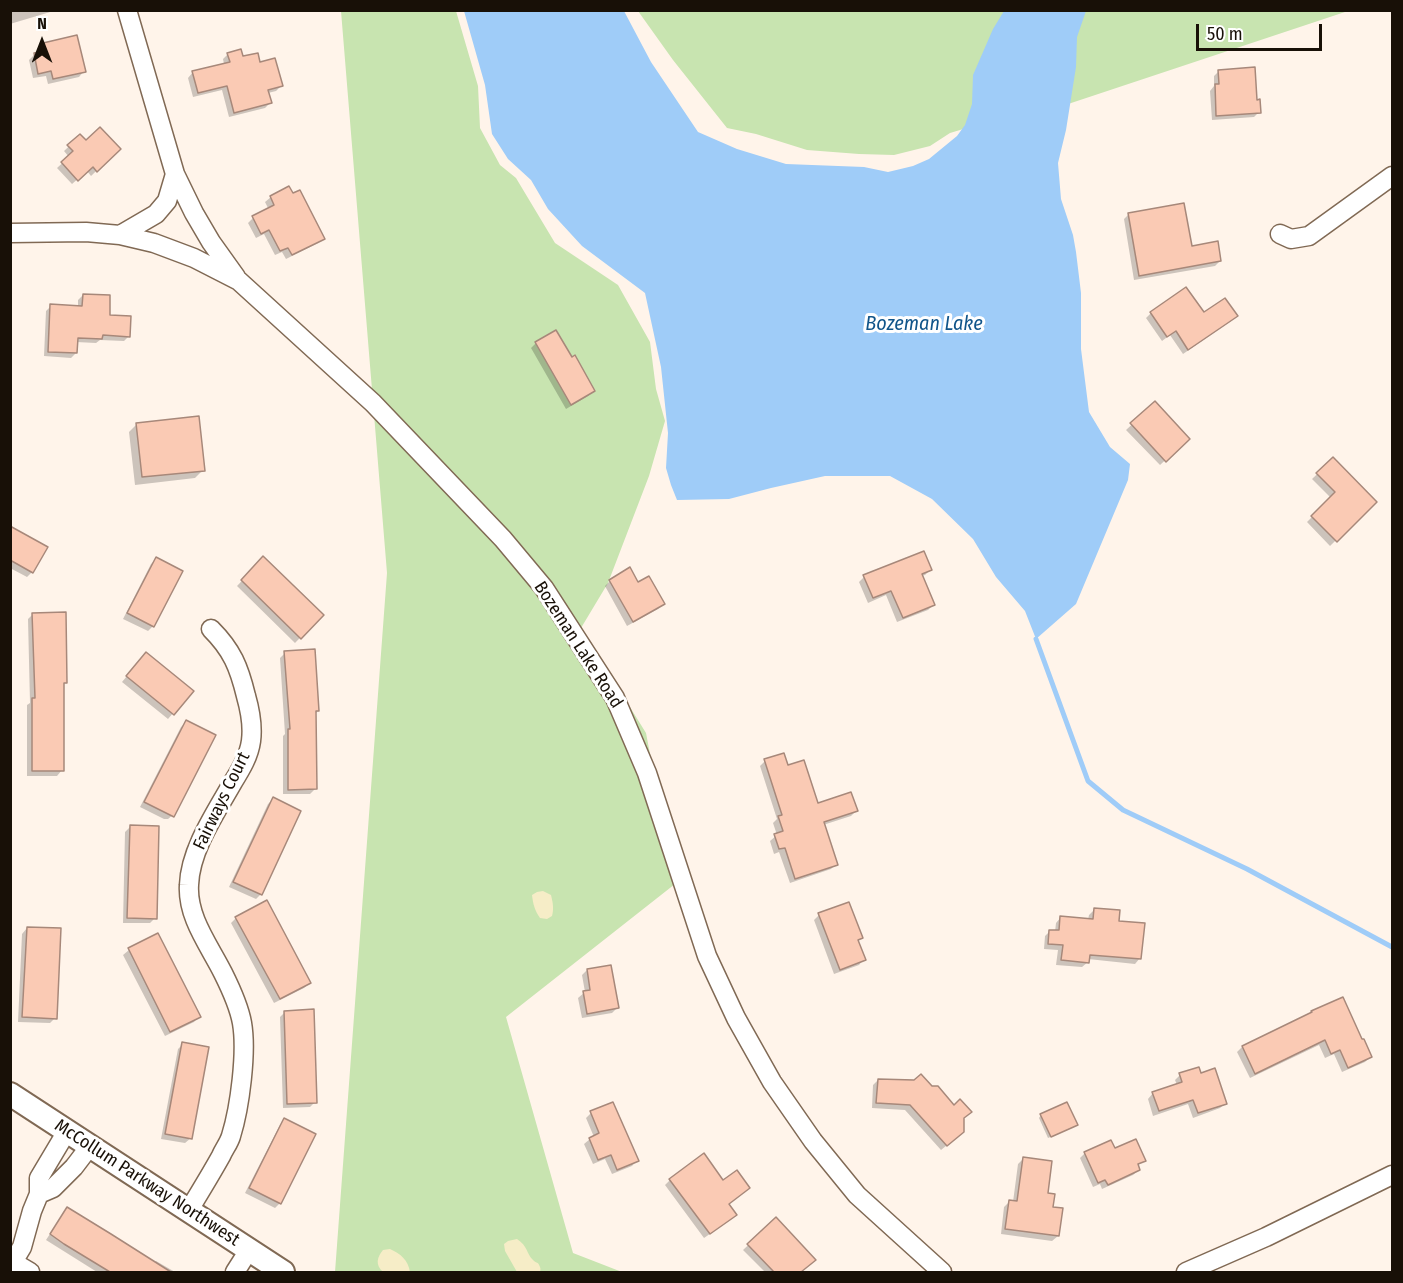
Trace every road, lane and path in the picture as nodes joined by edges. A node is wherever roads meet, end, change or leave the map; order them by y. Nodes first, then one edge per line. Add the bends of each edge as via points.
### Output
1 (127, 10) edge
2 (176, 174) junction
3 (1392, 176) edge
4 (10, 233) edge
5 (1280, 234) dead end
6 (120, 235) junction
7 (239, 281) junction
8 (211, 629) dead end
9 (10, 1094) edge
10 (67, 1131) junction
11 (90, 1146) junction
12 (1392, 1175) edge
13 (39, 1194) junction
14 (189, 1210) junction
15 (249, 1250) junction
16 (12, 1262) edge
17 (30, 1272) edge
18 (235, 1272) edge
19 (283, 1272) edge
20 (942, 1272) edge
21 (1186, 1272) edge

1 - 2 street
2 - 6 street via 167,201 156,214
2 - 7 street via 211,242
3 - 5 street via 1308,236 1291,239
4 - 6 street, Bozeman Lake Road
6 - 7 street, Bozeman Lake Road via 194,258
7 - 20 street, Bozeman Lake Road via 373,403 544,588 615,698 647,773 707,956 772,1082 857,1195
8 - 14 street, Fairways Court via 236,662 251,723 251,741 246,760 198,847 189,885 190,904 233,992 242,1024 244,1060 231,1137
9 - 10 street, McCollum Parkway Northwest
10 - 11 street, McCollum Parkway Northwest
10 - 13 street via 39,1178
11 - 13 street via 53,1188
11 - 14 street, McCollum Parkway Northwest
12 - 21 street
13 - 16 street via 22,1247
14 - 15 street, McCollum Parkway Northwest
15 - 18 street
15 - 19 street, McCollum Parkway Northwest
16 - 17 street

